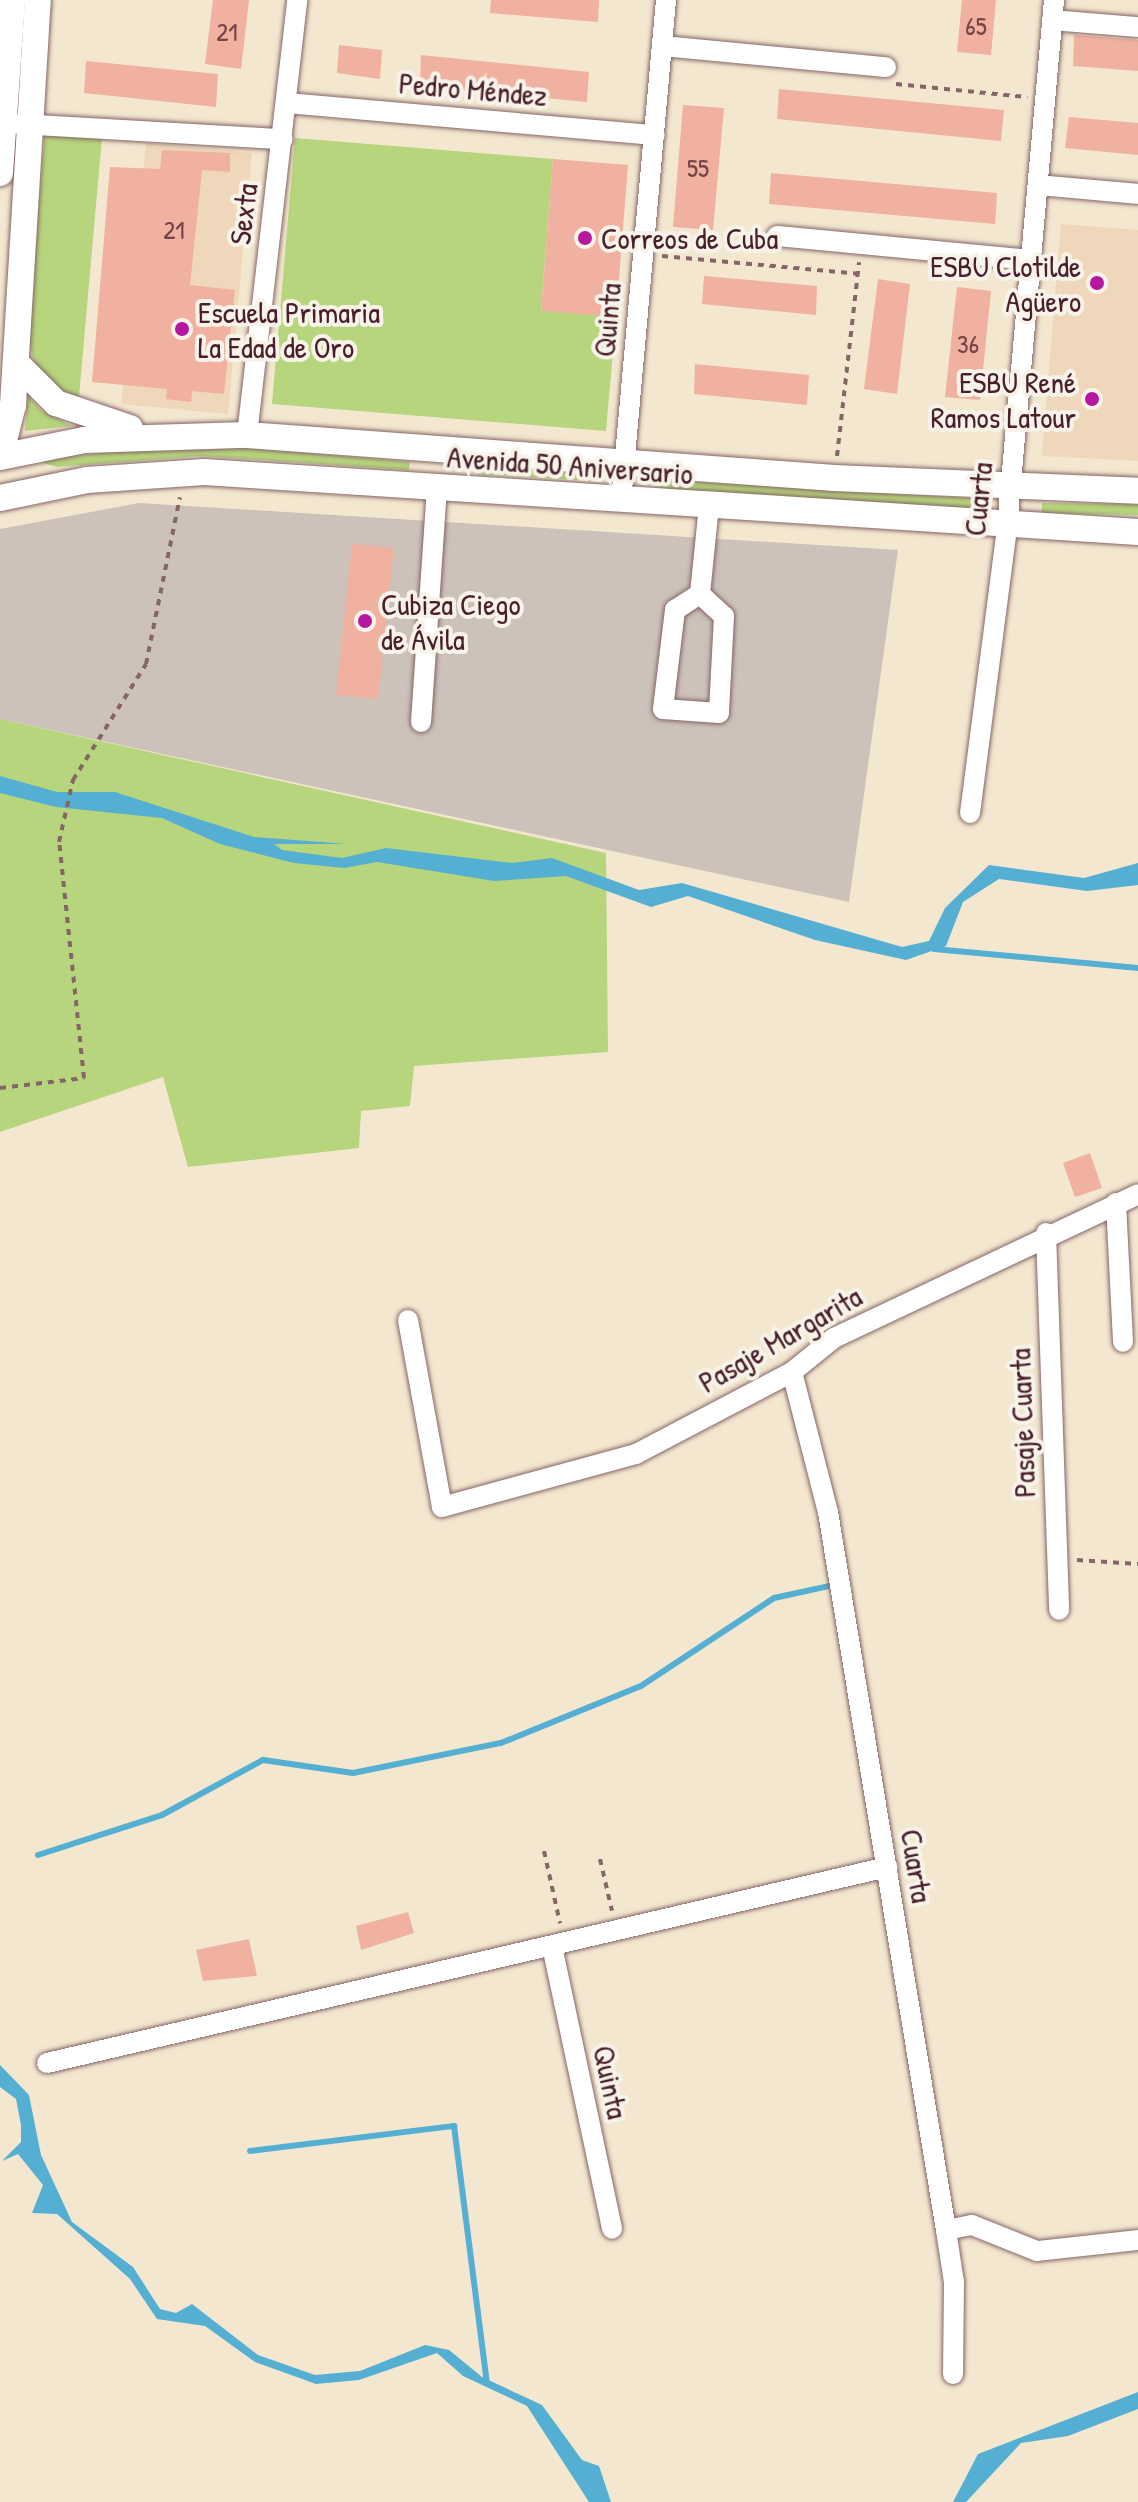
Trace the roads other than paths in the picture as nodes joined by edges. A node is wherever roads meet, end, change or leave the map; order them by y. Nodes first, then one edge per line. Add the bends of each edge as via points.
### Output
1 (12, 0) edge
2 (38, 0) edge
3 (297, 0) edge
4 (666, 0) edge
5 (1053, 10) edge
6 (1138, 27) edge
7 (14, 41) edge
8 (662, 46) junction
9 (886, 67) road end
10 (287, 103) junction
11 (11, 125) edge
12 (655, 135) junction
13 (283, 139) junction
14 (0, 173) edge
15 (1038, 185) junction
16 (1138, 194) edge
17 (777, 236) dead end
18 (1031, 260) junction
19 (16, 363) junction
20 (157, 433) junction
21 (247, 435) junction
22 (441, 450) junction
23 (0, 457) edge
24 (626, 464) junction
25 (47, 487) junction
26 (437, 488) junction
27 (1010, 488) junction
28 (1138, 491) edge
29 (0, 498) edge
30 (621, 501) junction
31 (709, 506) junction
32 (1007, 527) junction
33 (1138, 532) edge
34 (700, 594) junction
35 (421, 722) dead end
36 (970, 813) dead end
37 (1138, 1194) edge
38 (1116, 1203) junction
39 (1046, 1233) junction
40 (408, 1320) dead end
41 (1123, 1342) dead end
42 (792, 1372) junction
43 (1059, 1610) dead end
44 (887, 1867) junction
45 (558, 1945) junction
46 (47, 2063) dead end
47 (612, 2229) dead end
48 (946, 2230) junction
49 (1138, 2240) edge
50 (953, 2374) dead end

1 - 7 main road
2 - 7 main road
3 - 10 street, Sexta
4 - 8 street, Quinta
5 - 6 street
5 - 15 street, Cuarta
7 - 11 main road
8 - 9 street
8 - 12 street, Quinta
10 - 12 street, Pedro Méndez
10 - 13 street, Sexta
11 - 13 street
11 - 14 main road
11 - 19 main road
12 - 24 street, Quinta
13 - 21 street, Sexta
15 - 16 street
15 - 18 street, Cuarta
17 - 18 street
18 - 27 street, Cuarta
19 - 20 main road via 75,414
19 - 23 main road
20 - 21 main road, Avenida 50 Aniversario
20 - 23 main road, Avenida 50 Aniversario
21 - 22 main road, Avenida 50 Aniversario
22 - 24 main road, Avenida 50 Aniversario
22 - 26 main road
23 - 25 main road
24 - 27 main road, Avenida 50 Aniversario
24 - 30 street, Quinta
25 - 26 main road, Avenida 50 Aniversario via 185,472
25 - 29 main road, Avenida 50 Aniversario
26 - 30 main road, Avenida 50 Aniversario
26 - 35 street
27 - 28 main road, Avenida 50 Aniversario
27 - 32 street, Cuarta
30 - 31 main road, Avenida 50 Aniversario
31 - 32 main road, Avenida 50 Aniversario
31 - 34 street
32 - 33 main road, Avenida 50 Aniversario
32 - 36 street, Cuarta
34 - 34 street via 675,610 663,709 719,713 724,616
37 - 38 street, Pasaje Margarita
38 - 39 street, Pasaje Margarita
38 - 41 street
39 - 42 street, Pasaje Margarita via 834,1338
39 - 43 street, Pasaje Cuarta
40 - 42 street, Pasaje Margarita via 442,1507 636,1454
42 - 44 street, Cuarta via 828,1512
44 - 45 street
44 - 48 street, Cuarta
45 - 46 street
45 - 47 street, Quinta
48 - 49 street via 972,2225 1037,2251
48 - 50 street, Cuarta via 954,2282

